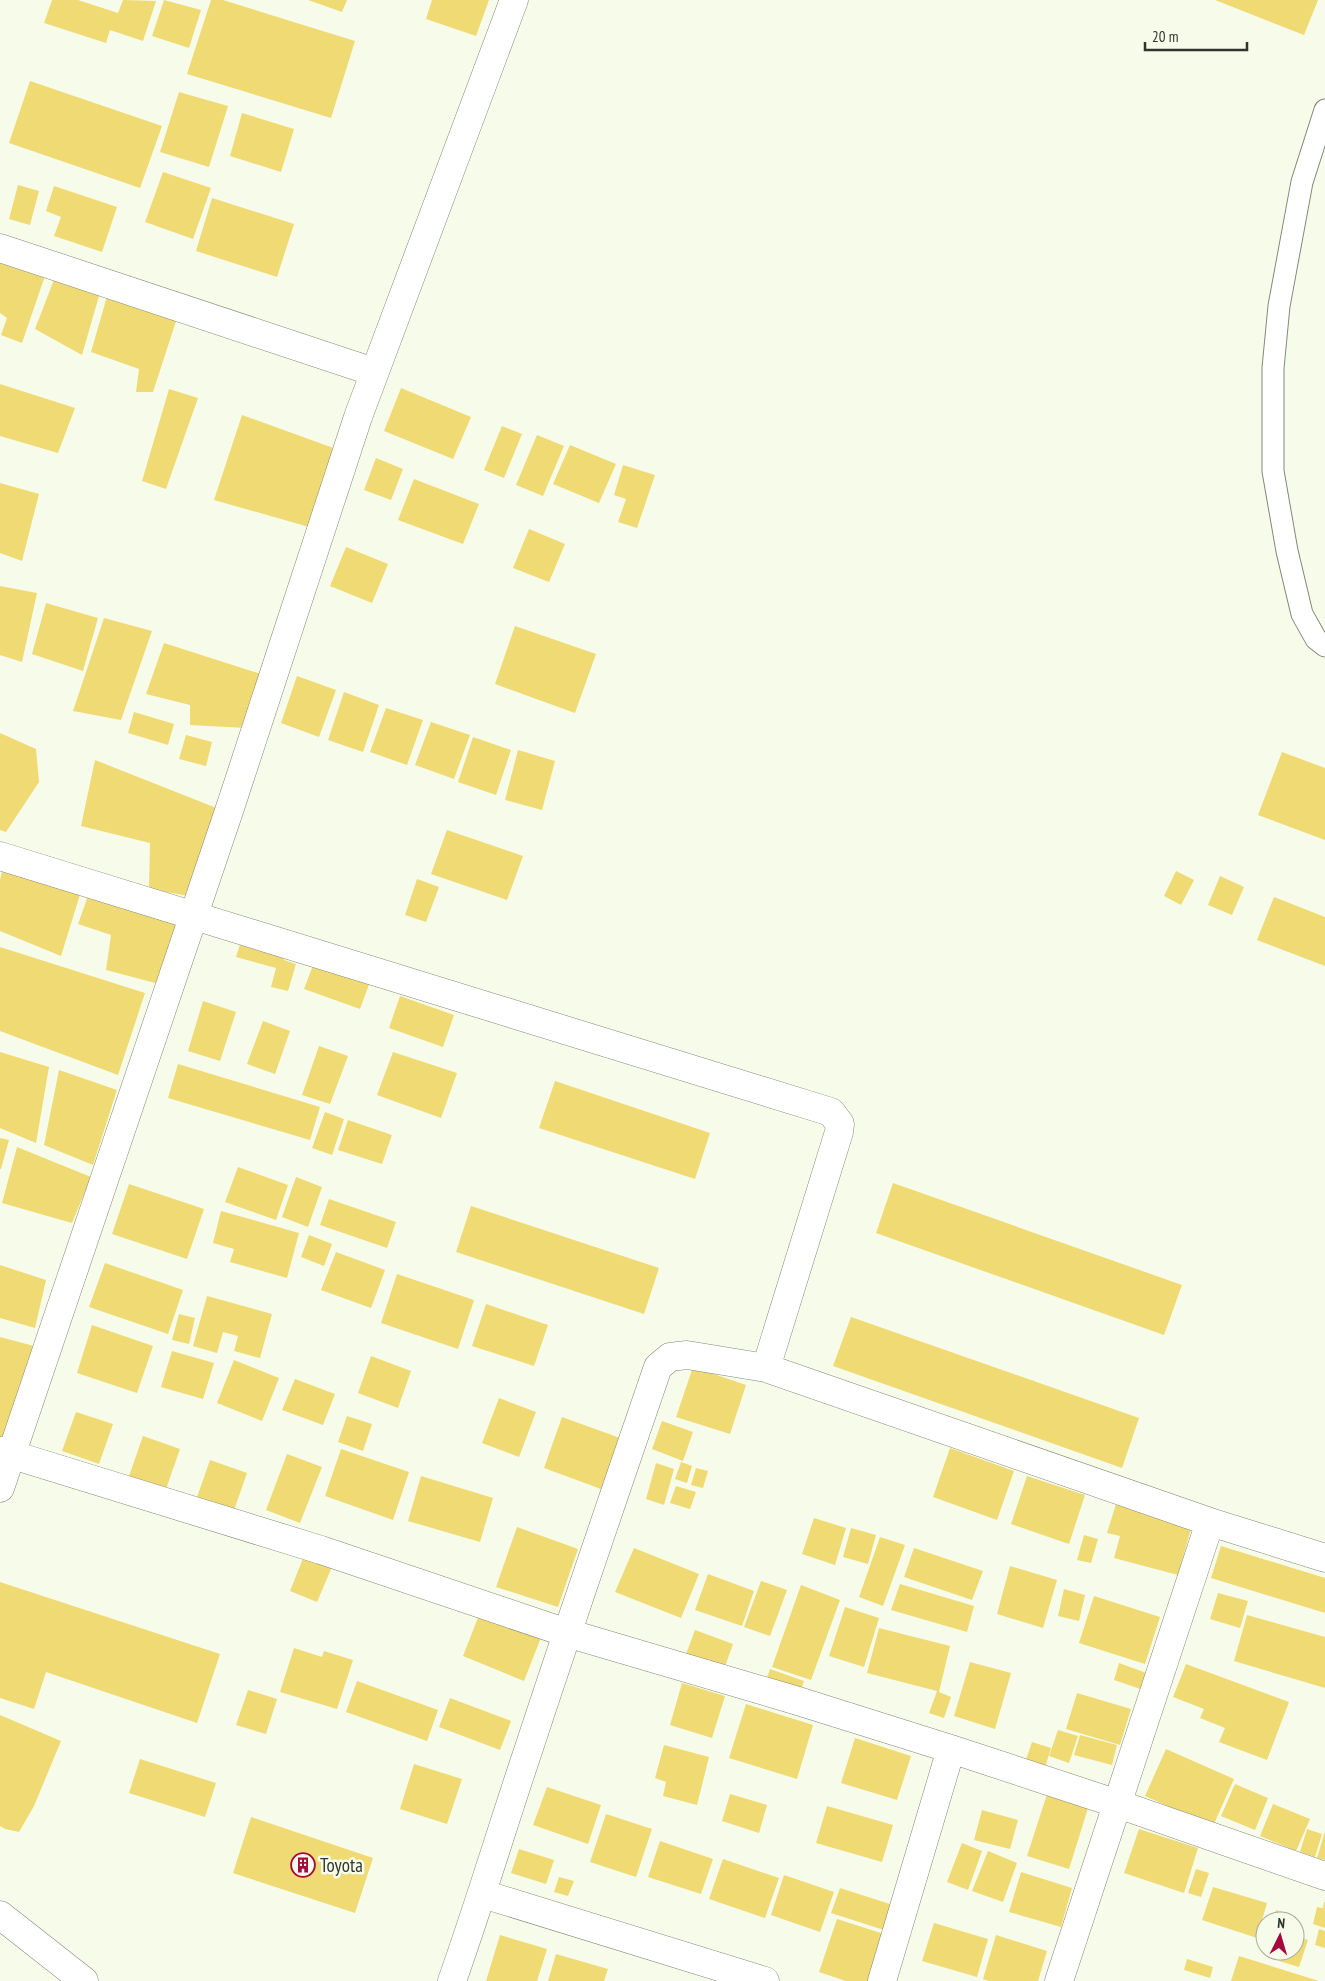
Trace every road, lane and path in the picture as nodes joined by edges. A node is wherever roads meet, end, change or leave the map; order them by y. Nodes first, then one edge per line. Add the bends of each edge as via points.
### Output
1 (514, 0) edge
2 (1325, 110) edge
3 (0, 248) edge
4 (374, 372) junction
5 (1325, 646) edge
6 (0, 856) edge
7 (192, 915) junction
8 (766, 1368) junction
9 (6, 1453) edge
10 (0, 1488) edge
11 (1210, 1522) junction
12 (1325, 1558) edge
13 (567, 1633) junction
14 (951, 1749) junction
15 (1118, 1804) junction
16 (1325, 1876) edge
17 (483, 1894) junction
18 (0, 1915) edge
19 (84, 1981) edge
20 (452, 1981) edge
21 (765, 1981) edge
22 (882, 1981) edge
23 (1059, 1981) edge

1 - 4 main road
2 - 5 lane via 1302,182 1279,306 1273,368 1272,471 1286,551 1302,614 1316,639
3 - 4 main road
4 - 7 main road
6 - 7 main road
7 - 8 main road via 831,1112 840,1124 839,1132
7 - 9 main road
8 - 11 main road
8 - 13 main road via 688,1355 670,1357 658,1368
9 - 10 main road
9 - 13 main road via 321,1550
11 - 12 main road
11 - 15 main road
13 - 14 main road
13 - 17 main road
14 - 15 main road
14 - 22 main road
15 - 16 main road
15 - 23 main road
17 - 20 main road
17 - 21 main road
18 - 19 main road

